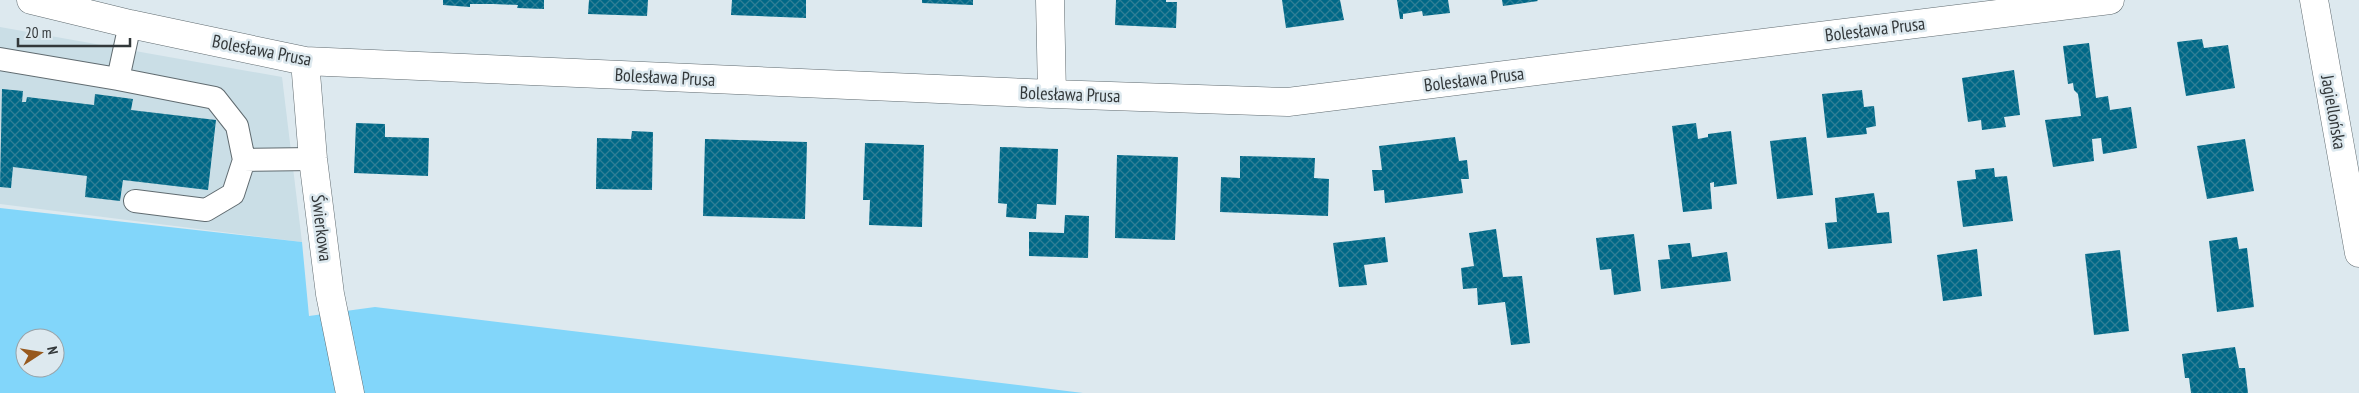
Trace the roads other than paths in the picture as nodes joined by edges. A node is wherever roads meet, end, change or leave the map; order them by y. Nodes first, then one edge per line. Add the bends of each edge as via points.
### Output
1 (31, 0) edge
2 (1050, 0) edge
3 (2110, 0) edge
4 (2314, 0) edge
5 (130, 24) junction
6 (0, 59) edge
7 (305, 61) junction
8 (118, 79) junction
9 (1052, 94) junction
10 (313, 159) junction
11 (244, 160) junction
12 (2352, 176) edge
13 (135, 201) dead end
14 (2359, 253) edge
15 (350, 393) edge

1 - 5 street, Bolesława Prusa
2 - 9 street
3 - 9 street, Bolesława Prusa via 1288,102
4 - 12 street, Jagiellońska
5 - 7 street, Bolesława Prusa
5 - 8 lane
6 - 8 lane
7 - 9 street, Bolesława Prusa
7 - 10 street, Świerkowa
8 - 11 lane via 215,98 237,126
10 - 11 lane
10 - 15 street, Świerkowa via 330,294
11 - 13 lane via 233,194 206,210
12 - 14 street, Jagiellońska

